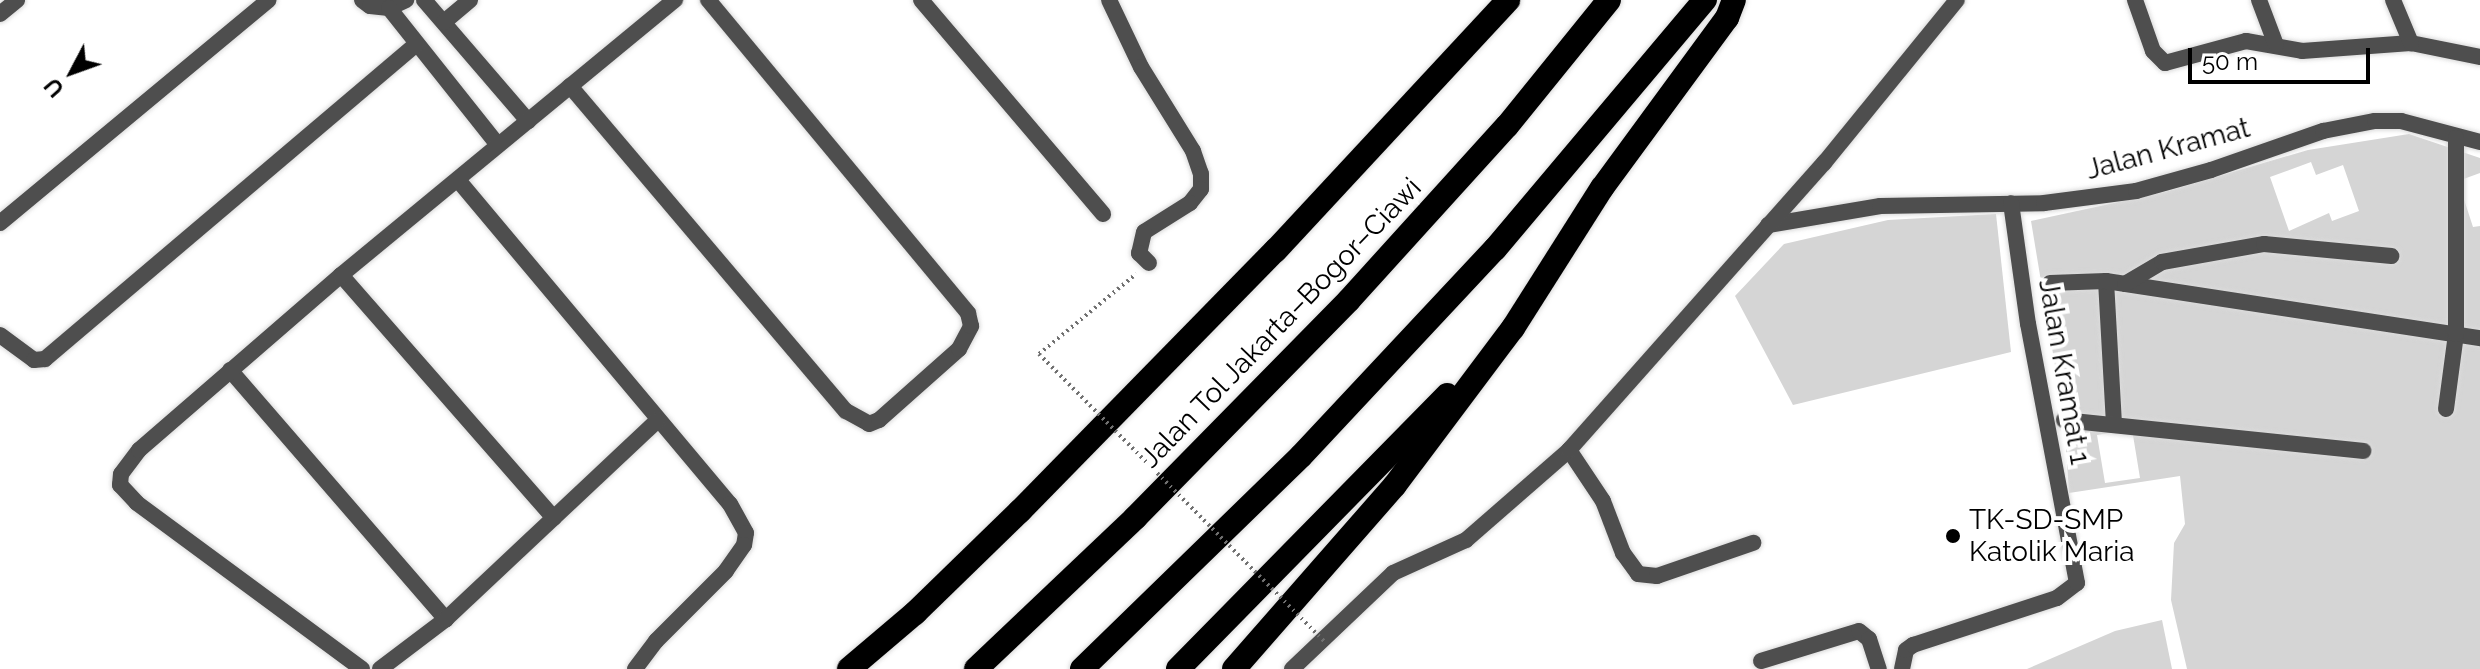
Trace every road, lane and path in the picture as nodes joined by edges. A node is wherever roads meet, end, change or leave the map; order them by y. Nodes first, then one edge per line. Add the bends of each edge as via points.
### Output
1 (17, 0) edge
2 (269, 0) edge
3 (362, 0) edge
4 (406, 0) edge
5 (424, 0) edge
6 (470, 0) edge
7 (675, 0) edge
8 (708, 0) edge
9 (921, 0) edge
10 (1109, 0) edge
11 (1508, 0) edge
12 (1609, 0) edge
13 (1705, 0) edge
14 (1734, 0) edge
15 (1957, 0) edge
16 (2135, 0) edge
17 (2259, 0) edge
18 (2393, 0) edge
19 (389, 8) junction
20 (0, 14) edge
21 (444, 22) junction
22 (2411, 43) junction
23 (416, 44) junction
24 (2276, 45) junction
25 (2480, 57) edge
26 (570, 86) junction
27 (528, 121) junction
28 (2456, 138) junction
29 (2480, 142) edge
30 (498, 145) junction
31 (458, 180) junction
32 (2011, 203) junction
33 (1103, 214) dead end
34 (0, 223) edge
35 (1768, 225) junction
36 (2391, 256) dead end
37 (1149, 263) joint
38 (341, 275) junction
39 (2106, 281) junction
40 (2050, 283) dead end
41 (2125, 284) junction
42 (1513, 328) junction
43 (2456, 334) junction
44 (0, 335) edge
45 (2480, 338) edge
46 (230, 370) junction
47 (2446, 409) dead end
48 (2064, 420) dead end
49 (657, 421) junction
50 (2114, 424) junction
51 (1569, 450) junction
52 (2363, 451) dead end
53 (554, 518) junction
54 (1753, 543) dead end
55 (446, 619) junction
56 (1326, 643) dead end
57 (1761, 661) dead end
58 (362, 669) edge
59 (380, 669) edge
60 (635, 669) edge
61 (849, 669) edge
62 (976, 669) edge
63 (1082, 669) edge
64 (1178, 669) edge
65 (1234, 669) edge
66 (1292, 669) edge
67 (1879, 669) edge
68 (1902, 669) edge

1 - 20 street
2 - 34 street
3 - 19 street
4 - 19 street
5 - 21 street
6 - 21 street
7 - 26 street
8 - 26 street via 968,313 971,326 959,349 879,420 869,424 846,411
9 - 33 street
10 - 37 street via 1201,174 1201,189 1190,203 1144,232 1139,253
11 - 61 highway via 1276,250 1031,500
12 - 62 highway, Jalan Tol Jakarta–Bogor–Ciawi via 1507,126 1349,300 1135,518
13 - 63 highway via 1495,249 1301,456
14 - 42 highway via 1727,18 1602,188
15 - 35 street
16 - 24 street via 2153,51 2165,63 2231,44
17 - 24 street
18 - 22 street
19 - 23 street
21 - 27 street
22 - 24 street via 2319,51
22 - 25 street
23 - 30 street
23 - 44 street via 45,359 34,360
26 - 27 street
27 - 30 street
28 - 29 street, Jalan Kramat
28 - 32 street, Jalan Kramat via 2401,121 2375,121 2323,131 2136,191
28 - 43 street
30 - 31 street
31 - 38 street
31 - 49 street
32 - 35 street, Jalan Kramat via 1880,206
32 - 68 street, Jalan Kramat 1 via 2077,583 2057,598 1913,645 1903,656
35 - 51 street
36 - 41 street via 2264,244 2162,262
37 - 56 path, bridge via 1039,354
38 - 46 street
38 - 53 street
39 - 40 street
39 - 41 street
39 - 50 street
41 - 43 street
42 - 64 highway
42 - 65 highway via 1395,485
43 - 45 street
43 - 47 street
46 - 55 street
46 - 58 street via 139,450 121,474 120,485 137,503
48 - 50 street
49 - 53 street
49 - 60 street via 730,504 746,533 726,571
50 - 52 street
51 - 54 street via 1603,501 1623,553 1638,574 1657,576
51 - 66 street via 1466,540 1393,573
53 - 55 street
55 - 59 street
57 - 67 street via 1859,631 1869,639

